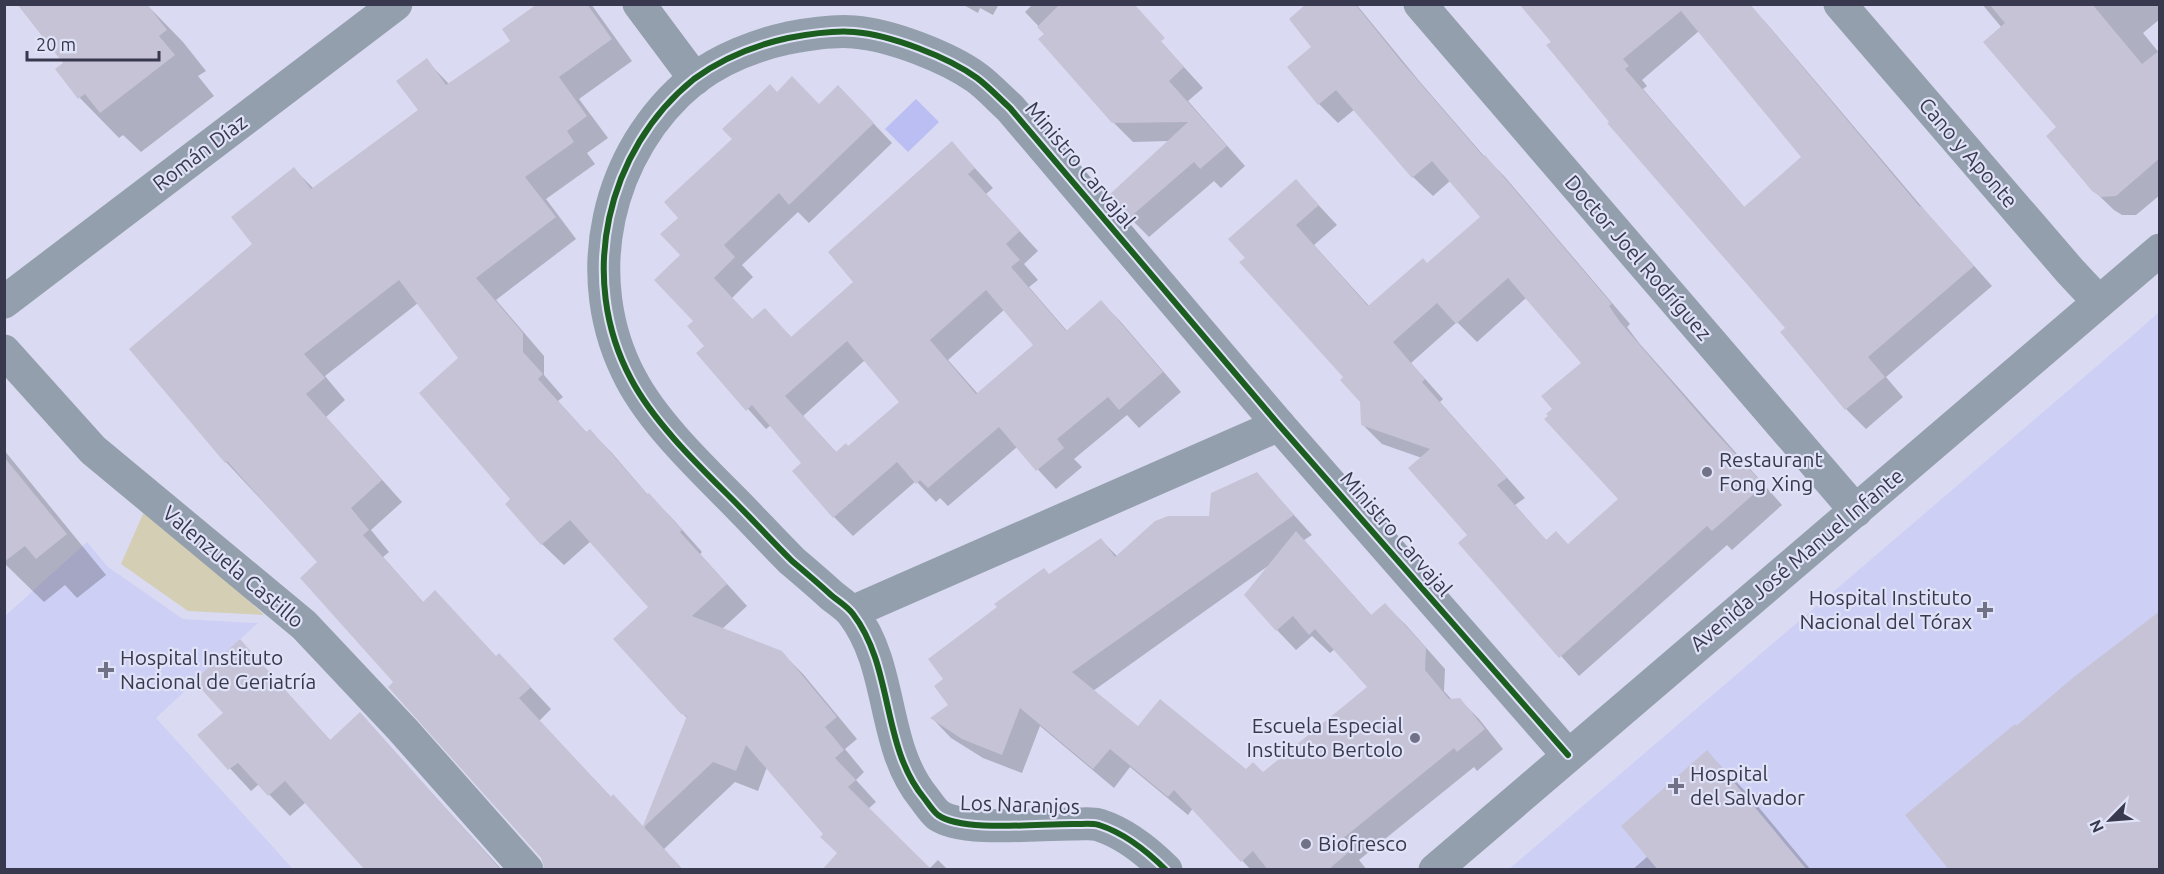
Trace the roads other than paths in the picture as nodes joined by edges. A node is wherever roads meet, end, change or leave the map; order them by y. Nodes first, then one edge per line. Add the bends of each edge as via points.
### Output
1 (396, 4) edge
2 (639, 4) edge
3 (1420, 4) edge
4 (1840, 4) edge
5 (695, 79) junction
6 (2160, 250) edge
7 (2098, 301) junction
8 (4, 302) edge
9 (4, 351) edge
10 (1279, 425) junction
11 (1856, 511) junction
12 (852, 612) junction
13 (1568, 755) junction
14 (527, 870) edge
15 (1166, 870) edge
16 (1435, 870) edge

1 - 8 street, Román Díaz
2 - 5 street
3 - 11 street, Doctor Joel Rodríguez
4 - 7 street, Cano y Aponte
5 - 10 street, Ministro Carvajal via 731,57 771,42 813,33 854,32 904,43 945,59 978,78 1010,108
5 - 12 street, Ministro Carvajal via 644,133 615,196 602,260 603,287 619,353 631,381 699,466 791,560
6 - 7 street, Avenida José Manuel Infante
7 - 11 street, Avenida José Manuel Infante
9 - 14 street, Valenzuela Castillo via 93,450 304,625
10 - 12 street
10 - 13 street, Ministro Carvajal
11 - 13 street, Avenida José Manuel Infante
12 - 15 street, Los Naranjos via 873,649 900,756 917,789 939,815 961,824 1097,825 1128,839
13 - 16 street, Avenida José Manuel Infante

